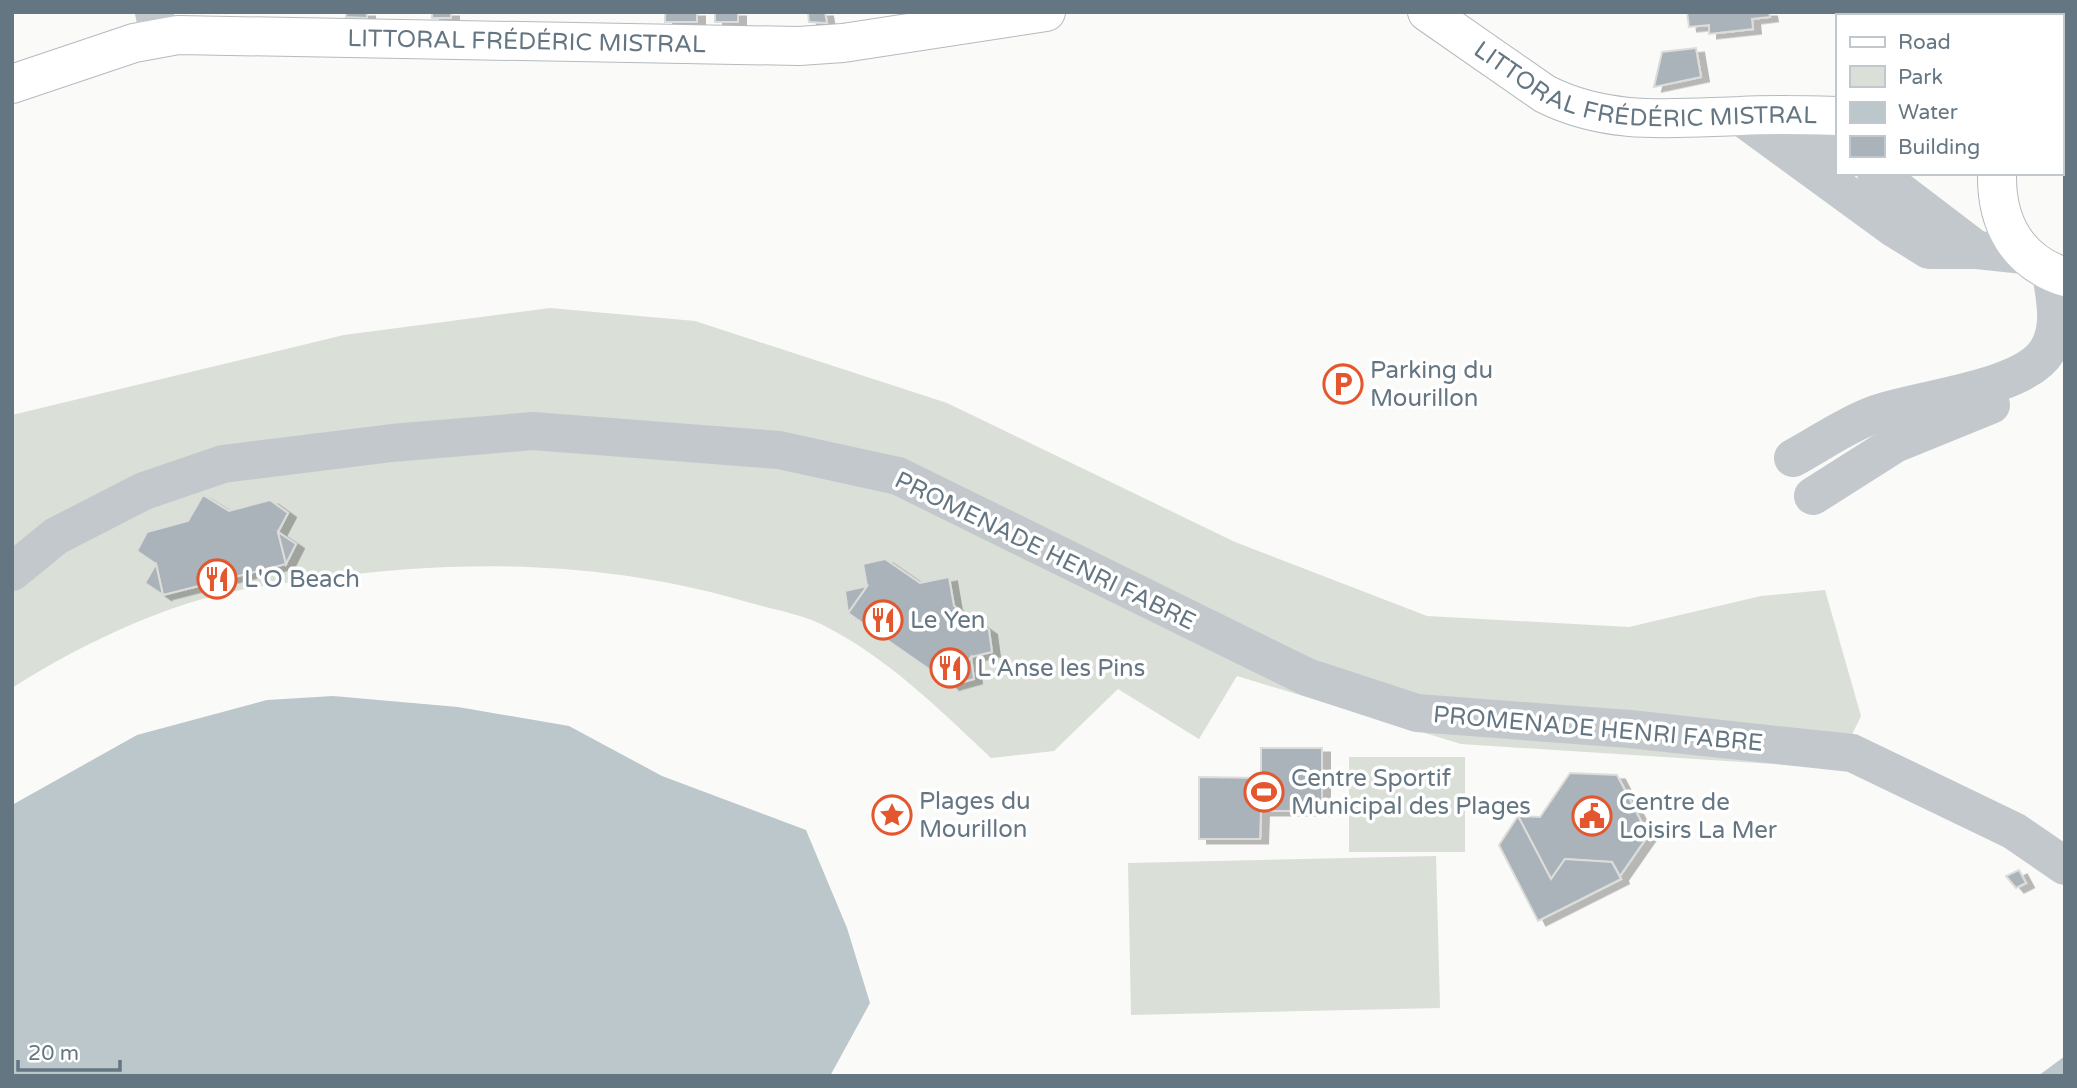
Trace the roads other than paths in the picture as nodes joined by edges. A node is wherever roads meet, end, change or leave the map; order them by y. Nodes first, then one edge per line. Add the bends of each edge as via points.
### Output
1 (1427, 12) edge
2 (1030, 13) edge
3 (200, 24) edge
4 (156, 25) edge
5 (12, 84) edge
6 (2065, 86) edge
7 (2063, 99) edge
8 (1793, 114) junction
9 (1740, 116) junction
10 (1836, 116) edge
11 (1836, 145) edge
12 (1879, 175) edge
13 (1997, 175) edge
14 (1977, 250) junction
15 (2047, 268) edge
16 (2065, 356) edge
17 (1793, 458) dead end
18 (1813, 496) dead end
19 (12, 572) edge
20 (2065, 866) edge

1 - 9 main road, LITTORAL FRÉDÉRIC MISTRAL via 1563,103 1633,120
2 - 3 main road, LITTORAL FRÉDÉRIC MISTRAL via 799,46
3 - 4 main road, LITTORAL FRÉDÉRIC MISTRAL
4 - 5 main road, LITTORAL FRÉDÉRIC MISTRAL
6 - 7 street
8 - 9 main road, LITTORAL FRÉDÉRIC MISTRAL
8 - 10 main road, LITTORAL FRÉDÉRIC MISTRAL
8 - 11 street
9 - 14 street via 1929,250
12 - 14 street
13 - 15 main road via 2001,217 2010,238
14 - 15 street
15 - 17 street via 2057,312 2055,336 2046,354 2026,370 1982,387 1873,415
16 - 18 street via 2054,371 2012,396 1895,444
19 - 20 street, PROMENADE HENRI FABRE via 56,536 144,491 223,464 533,431 779,450 898,476 1307,677 1417,713 1852,753 2014,831

